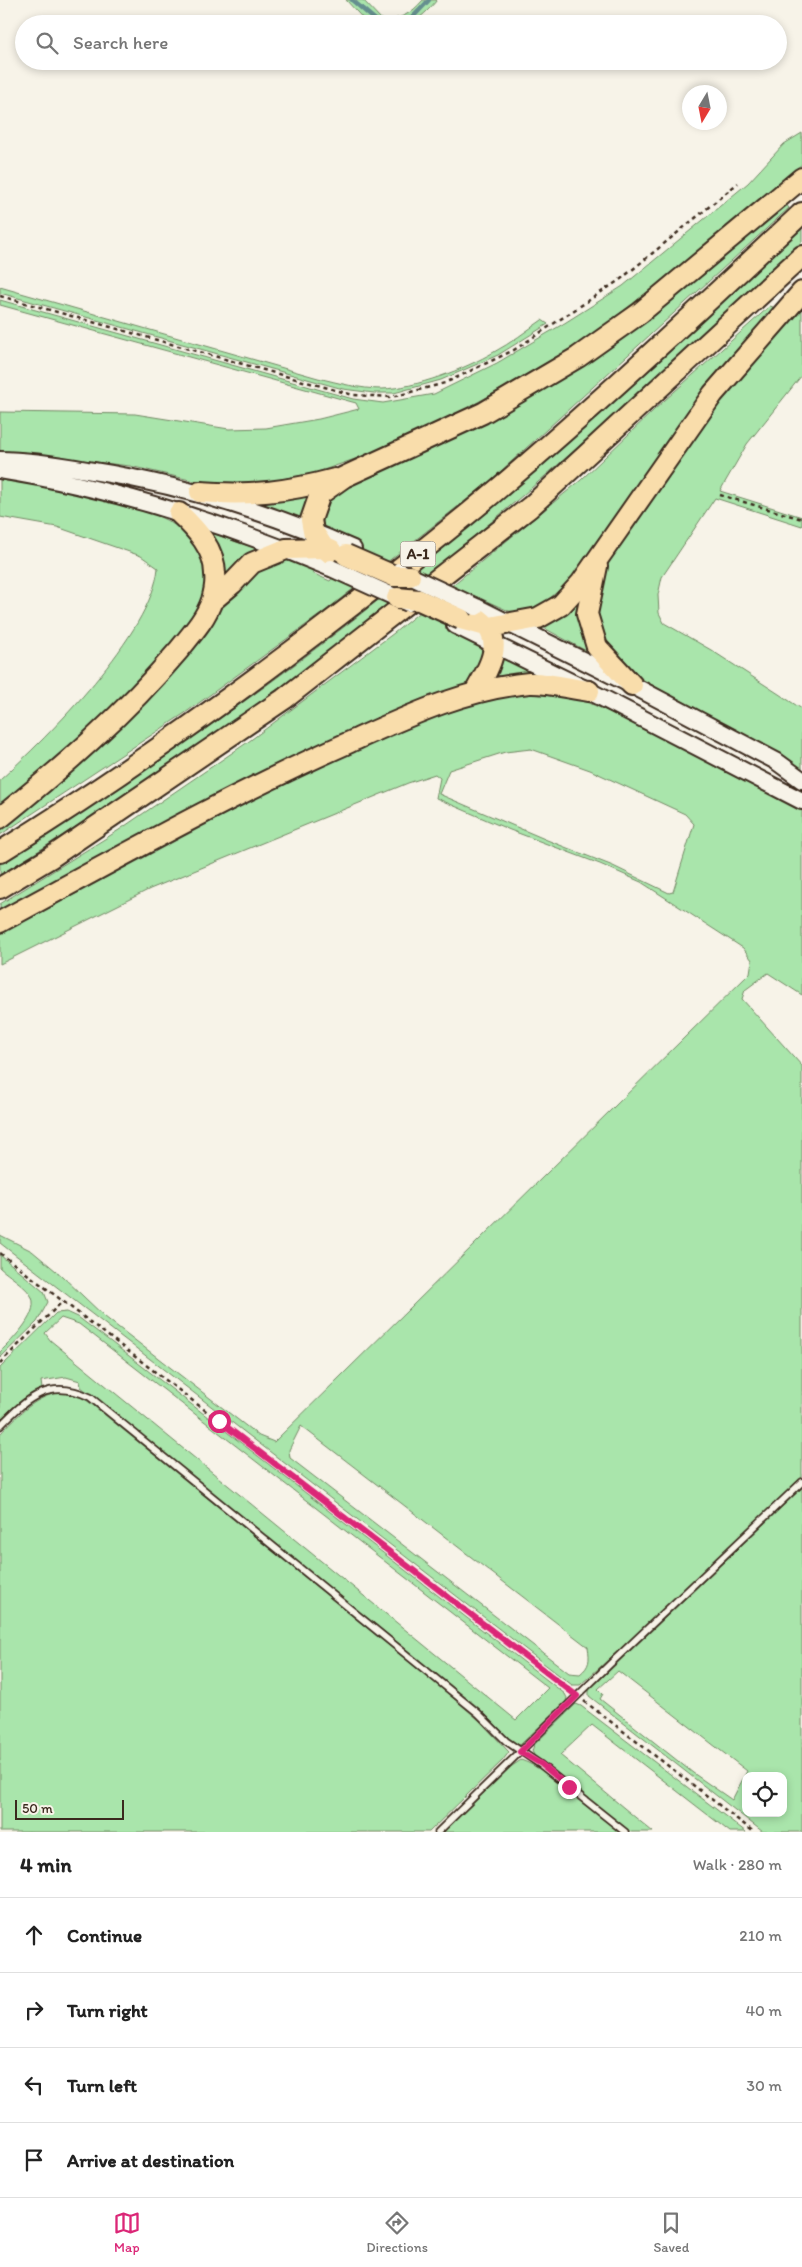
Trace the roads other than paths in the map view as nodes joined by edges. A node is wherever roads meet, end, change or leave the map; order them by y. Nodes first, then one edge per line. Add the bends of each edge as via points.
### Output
1 (802, 178) edge
2 (802, 213) edge
3 (802, 256) edge
4 (802, 292) edge
5 (0, 460) edge
6 (0, 470) edge
7 (344, 477) junction
8 (200, 492) junction
9 (179, 513) junction
10 (286, 549) junction
11 (334, 552) junction
12 (598, 557) junction
13 (212, 601) junction
14 (466, 616) junction
15 (513, 624) junction
16 (492, 636) junction
17 (632, 685) junction
18 (589, 691) junction
19 (475, 692) junction
20 (802, 780) edge
21 (802, 801) edge
22 (0, 818) edge
23 (0, 852) edge
24 (0, 888) edge
25 (0, 922) edge
26 (0, 1426) edge
27 (802, 1482) edge
28 (520, 1752) junction
29 (438, 1832) edge
30 (625, 1832) edge

1 - 7 highway via 640,313 578,357 484,413
2 - 23 highway, A-1 via 526,465 385,580 170,740
3 - 24 highway, A-1 via 530,507 284,699 50,858
4 - 12 highway via 713,394
5 - 8 street via 112,474
6 - 9 street via 106,492
7 - 8 highway via 267,494
7 - 11 highway via 320,494 311,520
8 - 11 street
9 - 10 street
9 - 13 highway via 198,532 210,552 216,573
10 - 11 highway
10 - 13 highway via 252,563
11 - 14 highway, bridge via 394,576 412,577 421,588
11 - 14 highway, bridge via 376,580 392,596 419,600
12 - 15 highway via 561,605 538,618
12 - 17 highway via 587,614 597,646
13 - 22 highway via 197,627 101,732
14 - 15 street
14 - 16 highway
15 - 16 highway
15 - 17 street
16 - 18 street
16 - 19 highway via 492,662
17 - 20 street via 776,761
18 - 19 highway via 531,683
18 - 21 street
19 - 25 highway via 414,713 304,762
26 - 28 lane via 12,1413 47,1390 61,1388 90,1397 470,1707
27 - 28 lane
28 - 29 lane
28 - 30 lane via 541,1764

